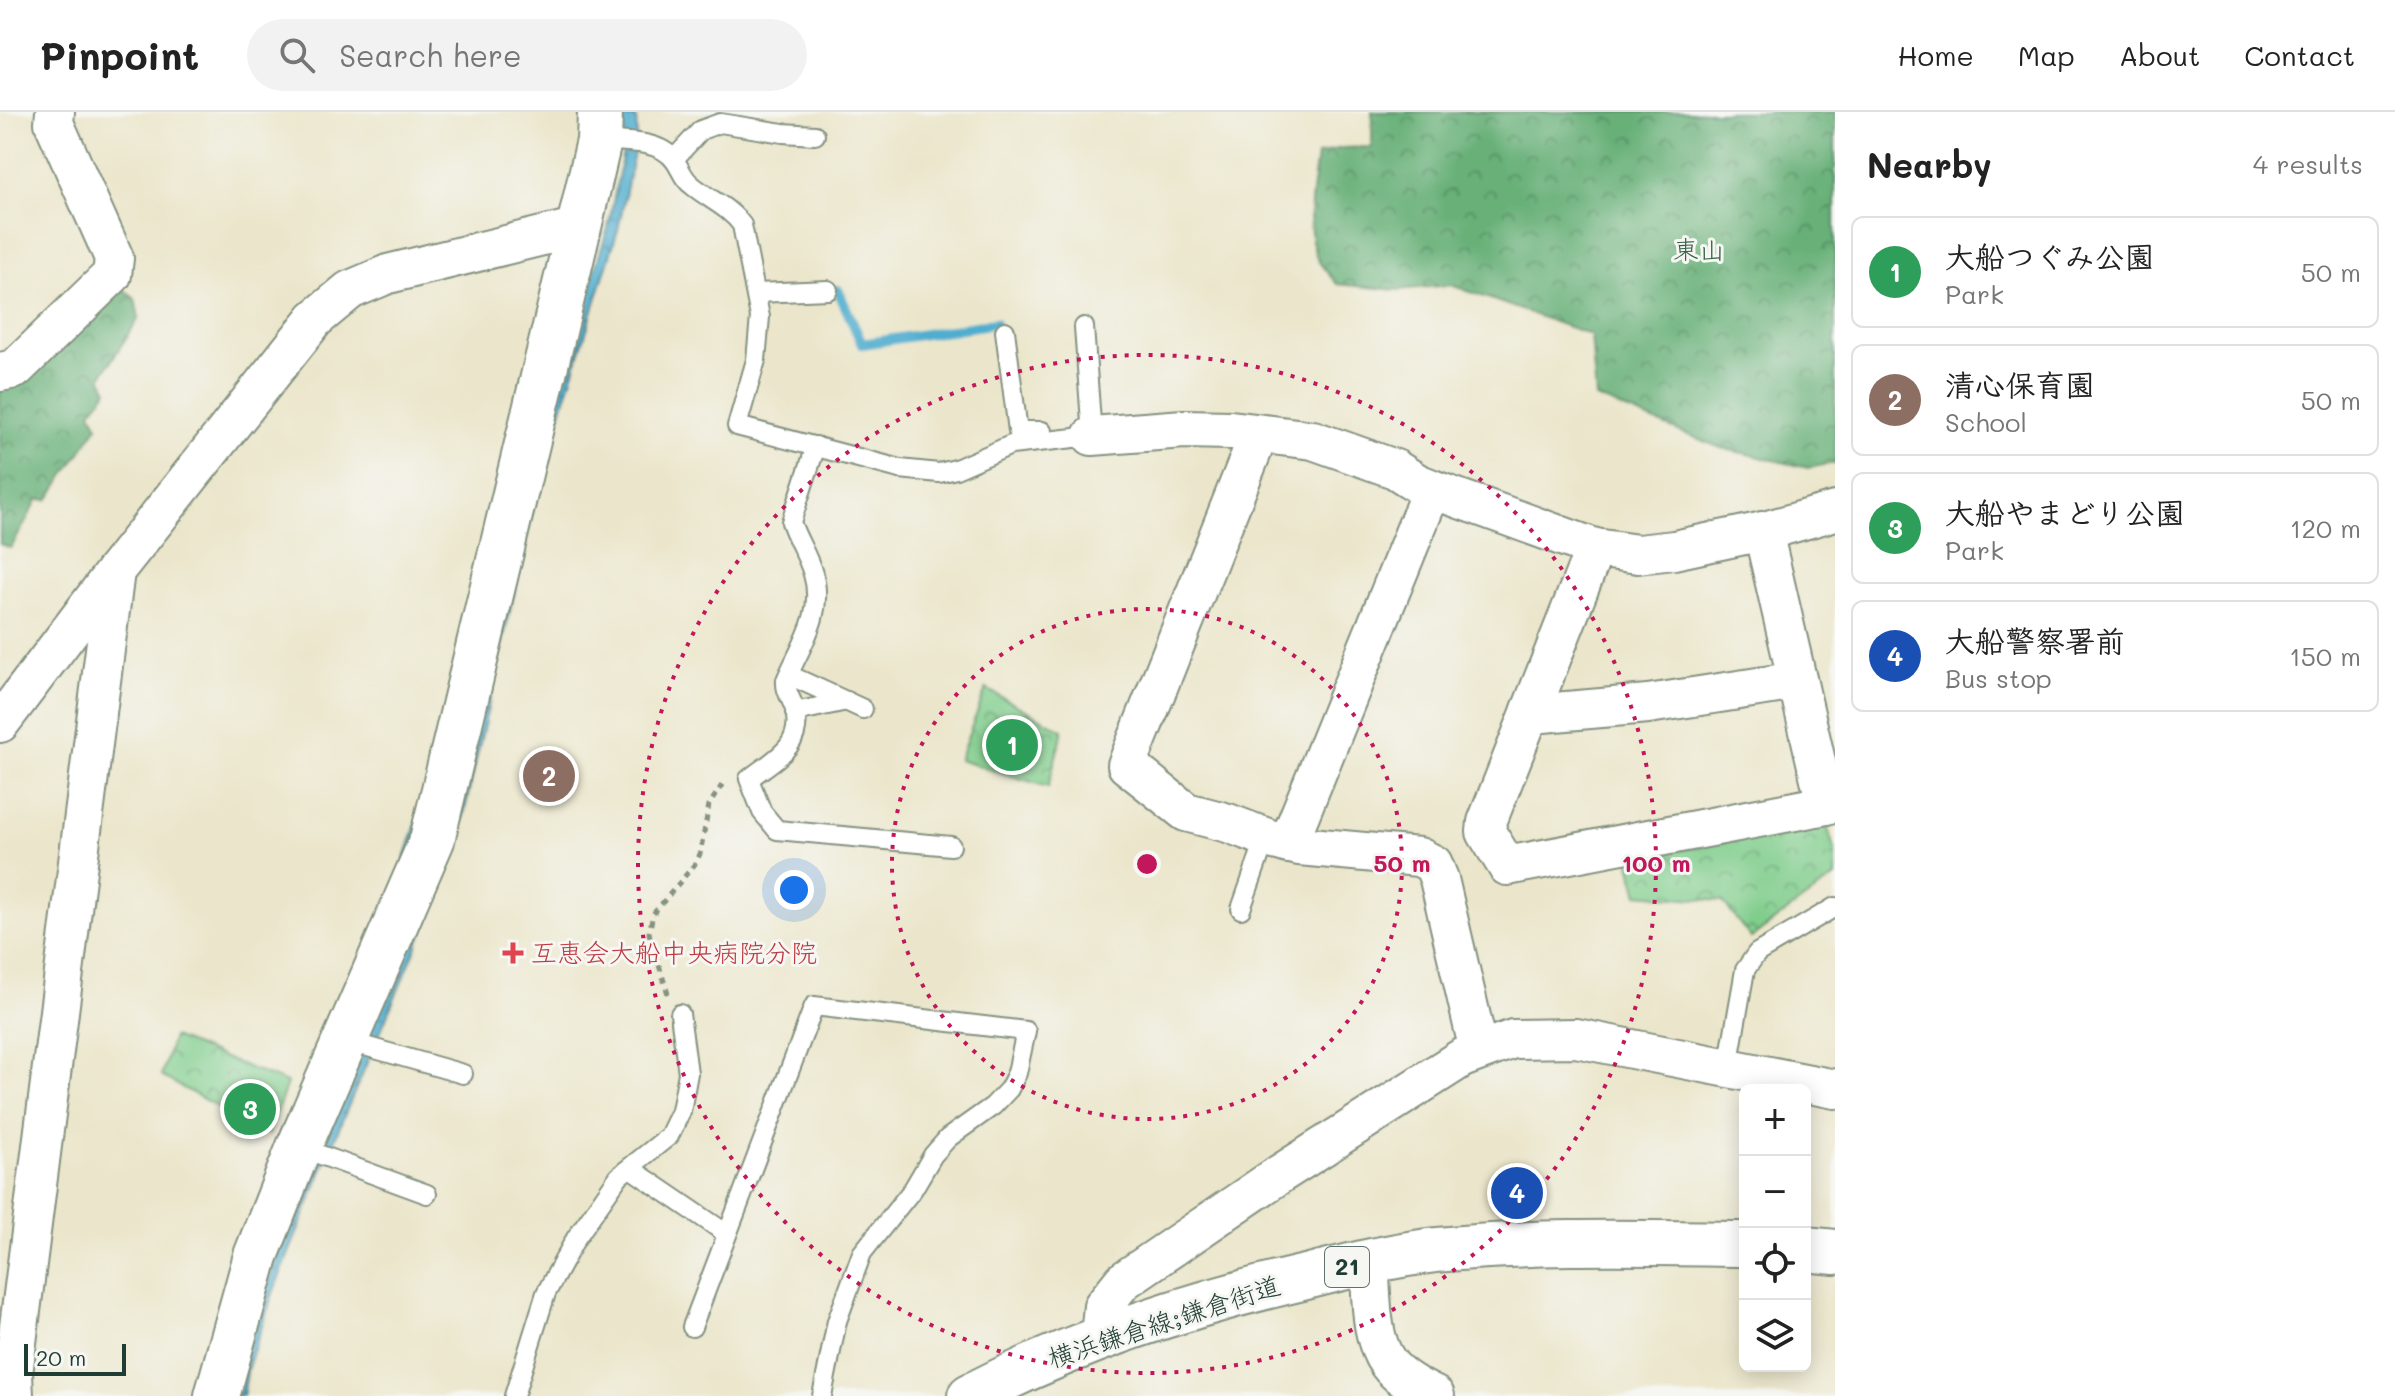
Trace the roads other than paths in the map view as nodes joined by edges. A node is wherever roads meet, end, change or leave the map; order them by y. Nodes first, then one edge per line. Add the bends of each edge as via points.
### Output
1 (55, 112) edge
2 (599, 127) edge
3 (815, 135) dead end
4 (674, 159) junction
5 (579, 227) junction
6 (828, 290) dead end
7 (757, 293) junction
8 (1084, 327) dead end
9 (1005, 331) dead end
10 (0, 372) edge
11 (1092, 431) junction
12 (1259, 434) junction
13 (816, 446) junction
14 (1432, 489) junction
15 (1835, 511) edge
16 (1763, 531) junction
17 (1595, 548) junction
18 (115, 571) junction
19 (789, 675) junction
20 (1797, 681) junction
21 (1531, 710) junction
22 (795, 712) junction
23 (0, 723) edge
24 (1828, 781) edge
25 (1277, 841) junction
26 (951, 846) dead end
27 (1835, 907) edge
28 (1241, 909) dead end
29 (680, 1014) road end
30 (347, 1041) junction
31 (1479, 1051) junction
32 (1728, 1067) junction
33 (463, 1074) dead end
34 (1835, 1089) edge
35 (299, 1147) junction
36 (630, 1168) junction
37 (427, 1194) dead end
38 (727, 1234) junction
39 (1739, 1244) edge
40 (1811, 1250) edge
41 (1835, 1252) edge
42 (1369, 1262) junction
43 (692, 1327) dead end
44 (1100, 1337) junction
45 (14, 1396) edge
46 (217, 1396) edge
47 (514, 1396) edge
48 (822, 1396) edge
49 (970, 1396) edge
50 (1435, 1396) edge

1 - 10 street via 54,123 114,258 112,275 15,369
2 - 4 lane
2 - 5 street
3 - 4 lane via 720,123 701,130
4 - 7 lane via 682,176 742,225
5 - 18 street via 388,274 350,290 315,319
5 - 30 street via 432,840
6 - 7 lane
7 - 13 lane via 760,340 737,426
8 - 11 lane
9 - 11 lane via 1018,431
11 - 12 street
11 - 13 lane via 1011,445 939,473 900,469
12 - 14 street via 1313,440 1395,469
12 - 25 street via 1127,765 1186,812
13 - 19 lane via 791,522 818,599
14 - 17 street
14 - 25 street
15 - 16 street
16 - 17 street via 1638,554
16 - 20 street
17 - 21 street
18 - 23 street
18 - 45 street via 40,1148
19 - 22 lane via 786,688
19 - 22 lane via 855,705
20 - 21 street via 1648,704
20 - 24 street
21 - 24 street via 1487,822 1486,832 1507,866 1826,805
22 - 26 lane via 795,733 788,748 749,779 762,812 777,830
25 - 28 lane
25 - 31 street via 1419,857 1433,864
27 - 32 lane via 1757,953 1745,970
29 - 36 lane via 688,1073 681,1111 669,1136
30 - 33 lane
30 - 35 street
31 - 32 street via 1513,1039 1576,1038
31 - 44 street via 1292,1166 1123,1281 1103,1306
32 - 34 street
35 - 37 lane
35 - 46 street via 256,1256
36 - 38 lane
36 - 47 lane via 611,1187 557,1271
38 - 43 lane
38 - 48 lane via 814,1006 1026,1031 1009,1089 948,1138 862,1253 837,1321
39 - 42 street, 横浜鎌倉線;鎌倉街道 / 21 via 1570,1242 1434,1251
40 - 41 street
42 - 44 street, 横浜鎌倉線;鎌倉街道 / 21 via 1225,1296
42 - 50 street via 1377,1335 1387,1362
44 - 49 street, 横浜鎌倉線;鎌倉街道 / 21

